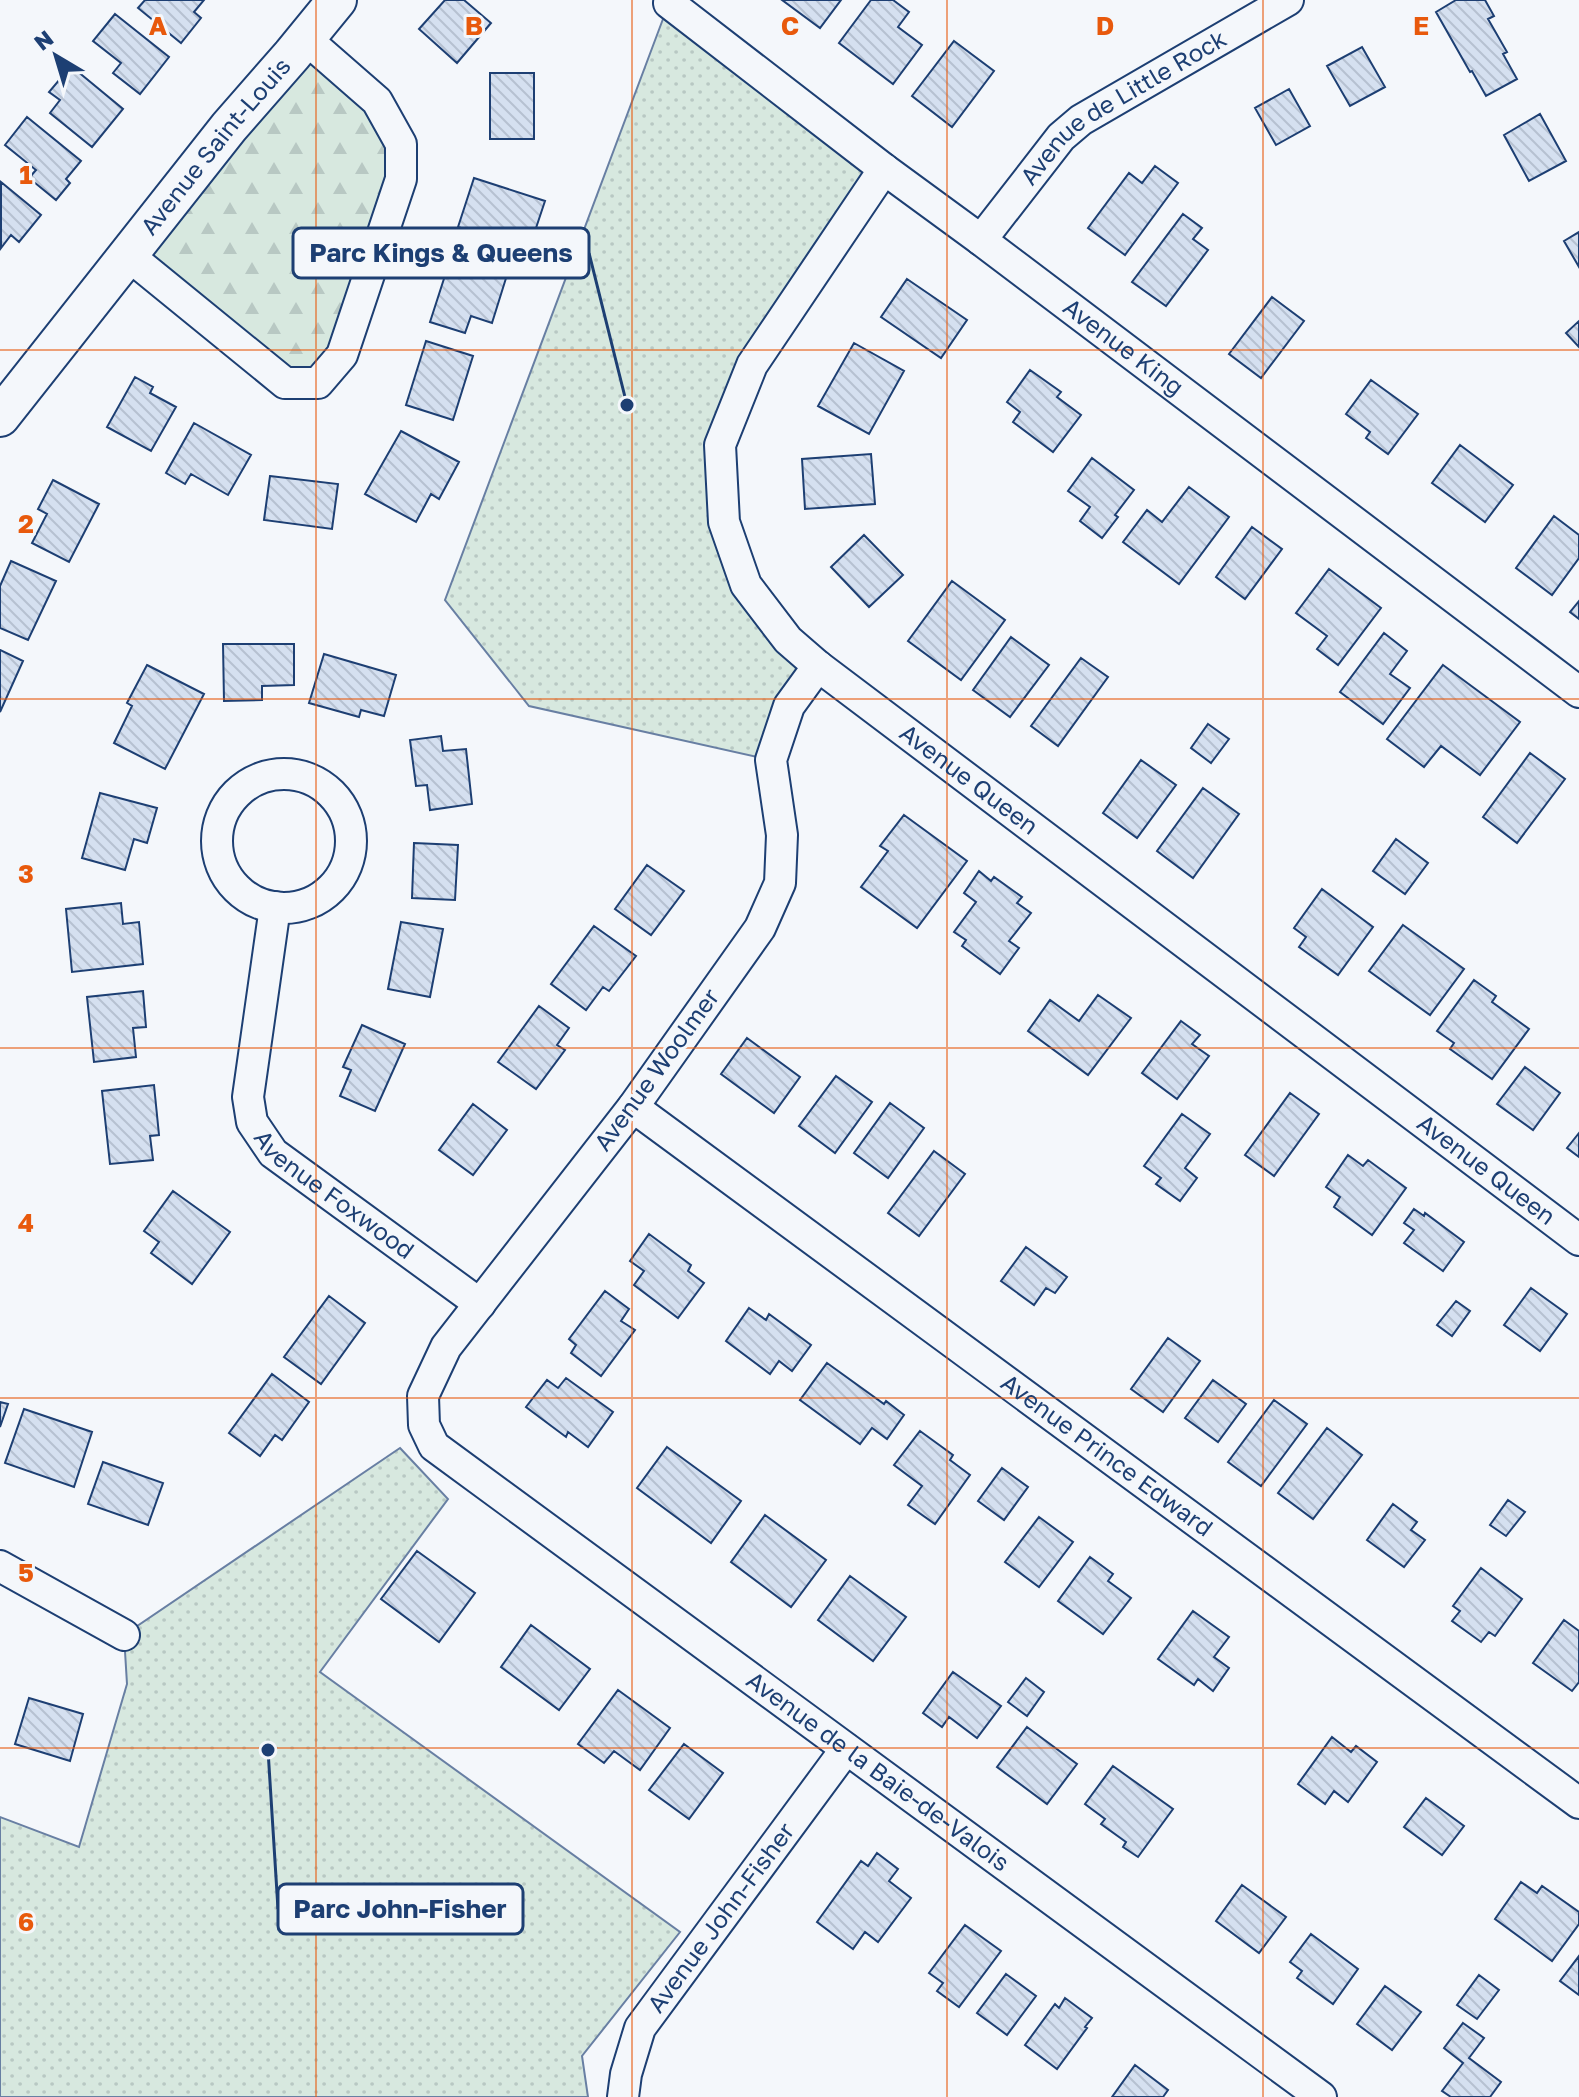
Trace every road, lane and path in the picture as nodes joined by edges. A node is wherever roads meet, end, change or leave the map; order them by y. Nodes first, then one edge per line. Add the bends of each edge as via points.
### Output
1 (337, 0) edge
2 (1288, 0) edge
3 (669, 3) dead end
4 (1248, 10) edge
5 (306, 39) junction
6 (884, 169) junction
7 (981, 240) junction
8 (128, 255) junction
9 (0, 417) edge
10 (818, 666) junction
11 (1579, 692) edge
12 (275, 907) junction
13 (633, 1107) junction
14 (1579, 1240) edge
15 (480, 1304) junction
16 (434, 1446) joint
17 (0, 1566) edge
18 (124, 1635) dead end
19 (846, 1749) junction
20 (1579, 1803) edge
21 (623, 2097) edge
22 (1321, 2097) edge

1 - 5 street, Avenue Saint-Louis
2 - 4 street, Avenue de Little Rock
3 - 6 street, Avenue King
4 - 7 street, Avenue de Little Rock via 1061,137
5 - 8 street, Avenue Saint-Louis
5 - 8 street, Avenue Saint-Louis via 377,101 401,144 401,179 342,355 318,383 285,383
6 - 7 street, Avenue King
6 - 10 street, Avenue Queen via 752,365 720,445 724,522 746,585 788,640
7 - 11 street, Avenue King
8 - 9 street, Avenue Saint-Louis
10 - 13 street, Avenue Woolmer via 789,706 771,760 782,835 780,883 760,928
10 - 14 street, Avenue Queen
12 - 12 street via 243,896 228,880 216,838 231,798 248,784 290,774 330,792 351,832 350,855 326,893 307,905
12 - 15 street, Avenue Foxwood via 248,1097 252,1122 273,1153
13 - 15 street, Avenue Woolmer
13 - 20 street, Avenue Prince Edward
15 - 16 street, Avenue Woolmer via 446,1347 423,1396 424,1425
16 - 19 street, Avenue de la Baie-de-Valois
17 - 18 street
19 - 21 street, Avenue John-Fisher via 640,2028
19 - 22 street, Avenue de la Baie-de-Valois

